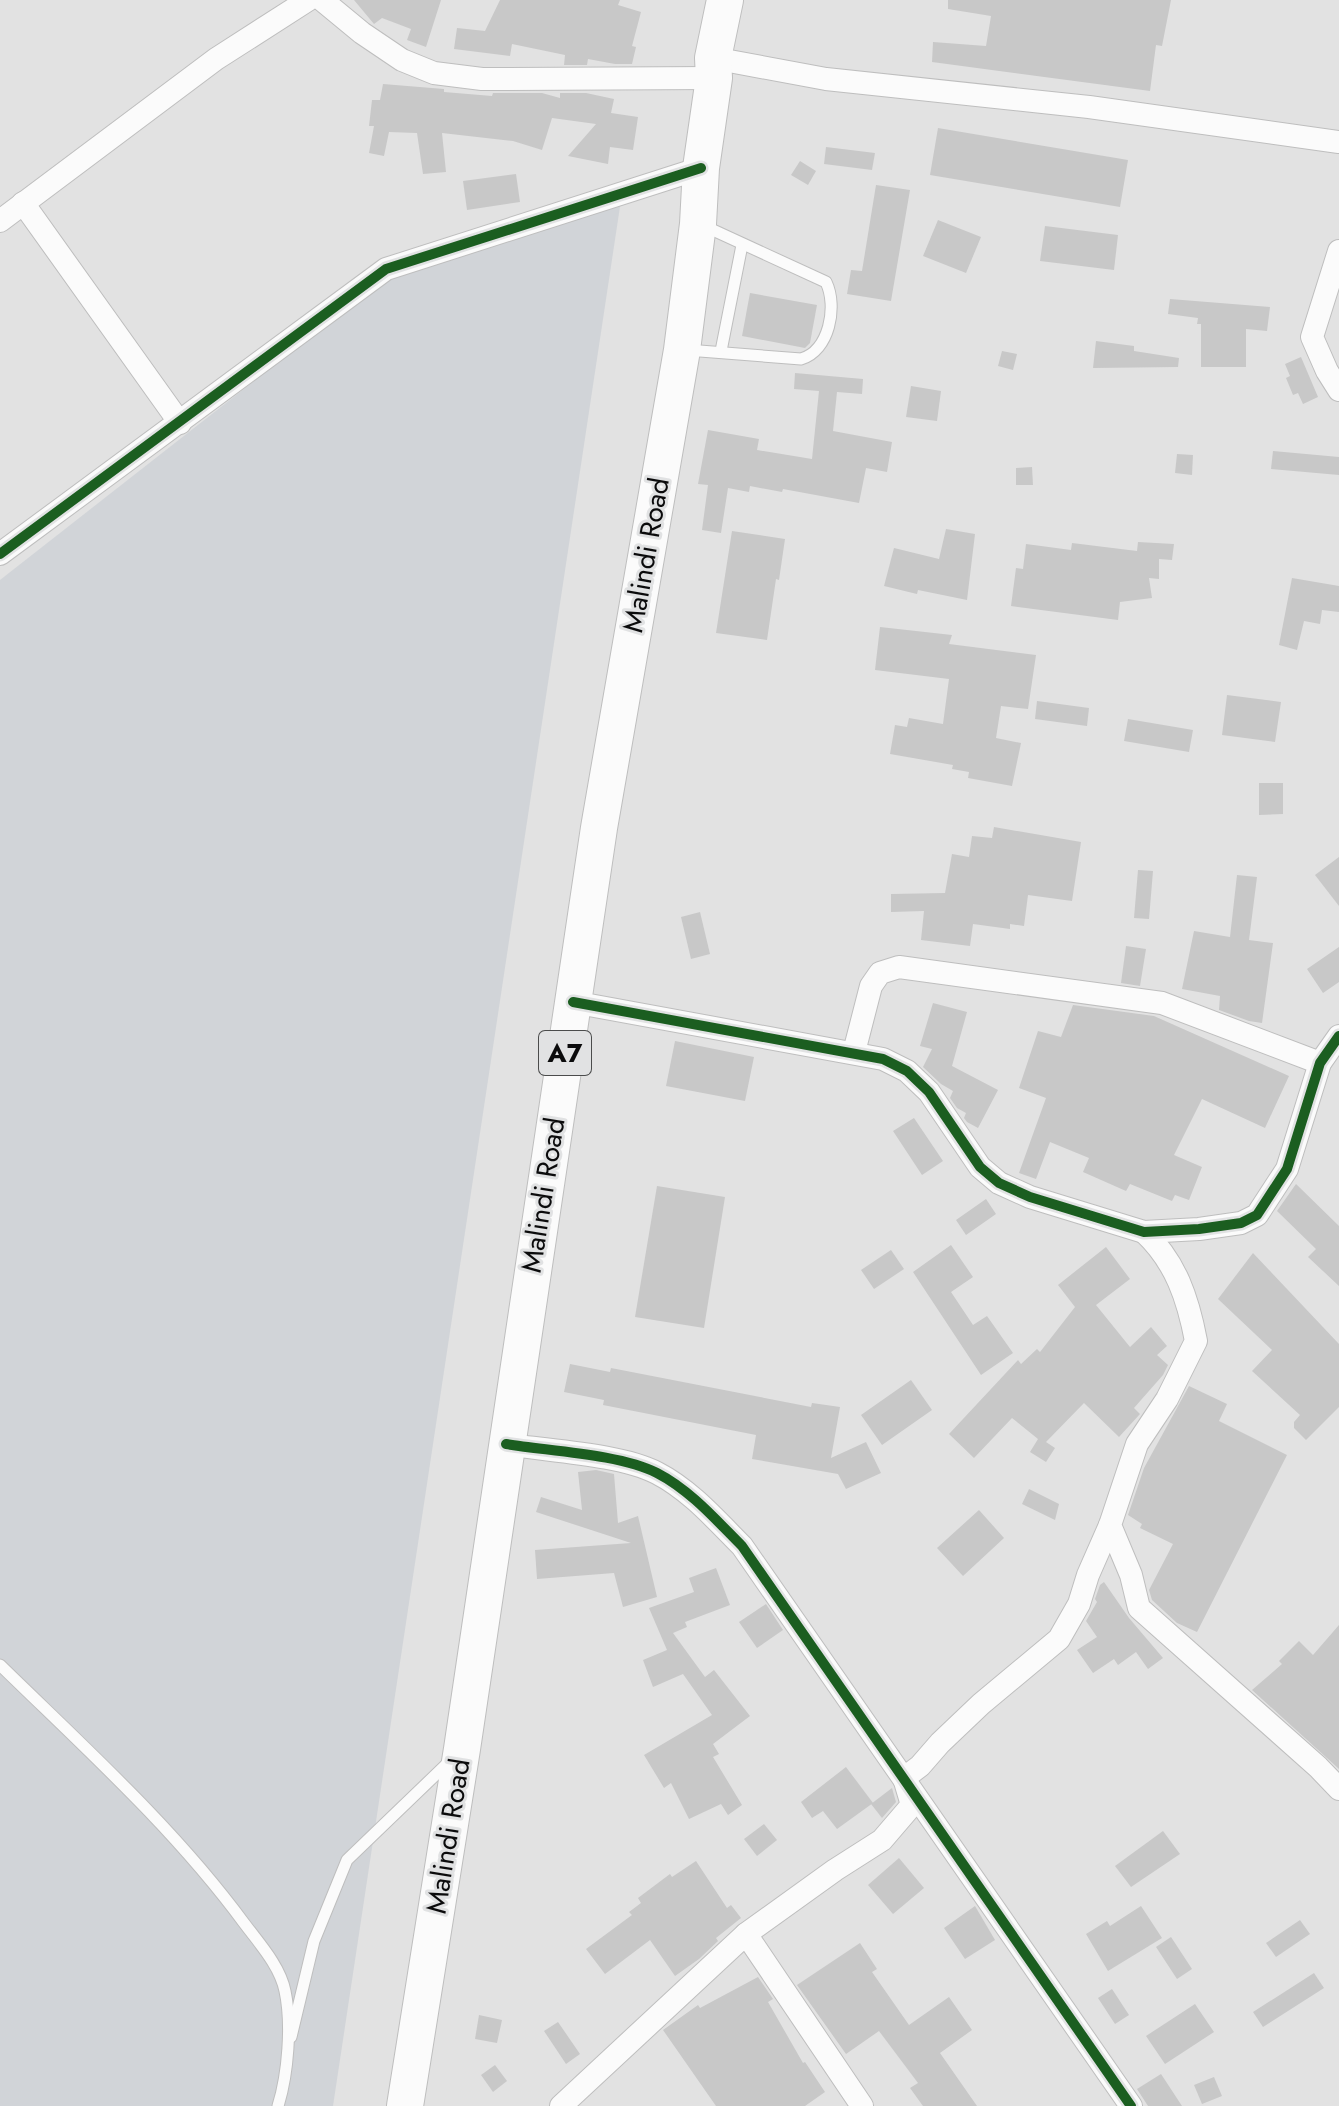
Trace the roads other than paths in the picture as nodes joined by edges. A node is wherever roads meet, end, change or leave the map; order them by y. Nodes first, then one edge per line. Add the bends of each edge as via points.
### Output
1 (308, 0) edge
2 (322, 0) edge
3 (725, 0) edge
4 (714, 68) junction
5 (1339, 142) edge
6 (701, 168) junction
7 (23, 203) junction
8 (0, 221) edge
9 (698, 224) junction
10 (742, 245) junction
11 (1339, 251) edge
12 (682, 350) junction
13 (721, 351) junction
14 (1339, 390) edge
15 (180, 423) junction
16 (3, 543) edge
17 (573, 1002) junction
18 (1339, 1036) edge
19 (854, 1052) junction
20 (1320, 1063) junction
21 (1144, 1232) junction
22 (506, 1444) junction
23 (1110, 1525) junction
24 (0, 1665) edge
25 (462, 1749) junction
26 (904, 1778) junction
27 (1339, 1789) edge
28 (746, 1934) junction
29 (288, 2049) junction
30 (1123, 2103) edge
31 (278, 2106) edge
32 (405, 2106) edge
33 (561, 2106) edge
34 (862, 2106) edge

1 - 7 street via 216,59
2 - 4 street via 402,60 434,73 482,79
3 - 4 highway, Malindi Road / A7
4 - 5 street via 1089,107
4 - 6 highway, Malindi Road / A7
6 - 9 highway, Malindi Road / A7
6 - 15 street via 386,269
7 - 8 street
7 - 15 street
9 - 10 lane
9 - 12 highway, Malindi Road / A7
10 - 13 lane
10 - 13 lane via 826,282 832,294 828,323 822,345 801,359
11 - 14 street via 1312,337
12 - 13 lane
12 - 17 highway, Malindi Road / A7 via 615,724
15 - 16 street
17 - 19 street
17 - 22 highway, Malindi Road / A7
18 - 20 street
19 - 20 street via 871,986 880,973 899,967 1162,1003
19 - 21 street via 907,1071 929,1092 980,1167 999,1183
20 - 21 street via 1287,1169 1257,1215 1241,1223
21 - 23 street via 1179,1277 1196,1341 1137,1444
22 - 25 highway, Malindi Road / A7
22 - 26 street via 618,1461 657,1473 699,1503 742,1546
23 - 26 street via 1059,1639
23 - 27 street via 1139,1608
24 - 29 lane via 207,1872 268,1955 285,1989
25 - 29 lane via 347,1860 314,1941
25 - 32 highway, Malindi Road / A7
26 - 28 street via 912,1805 882,1840
26 - 30 street
28 - 33 street
28 - 34 street
29 - 31 lane

